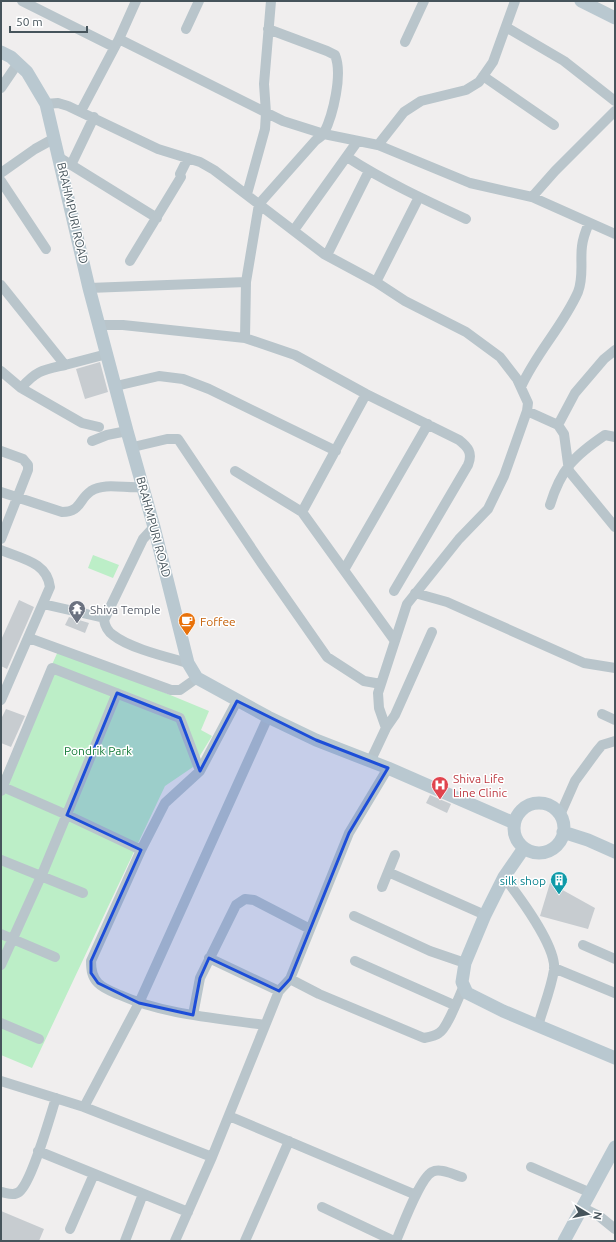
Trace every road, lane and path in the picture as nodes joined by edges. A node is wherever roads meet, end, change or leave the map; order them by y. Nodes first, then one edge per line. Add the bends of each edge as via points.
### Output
1 (22, 1) edge
2 (199, 1) edge
3 (271, 1) edge
4 (424, 1) edge
5 (515, 1) edge
6 (581, 1) edge
7 (134, 2) edge
8 (615, 18) edge
9 (506, 27) junction
10 (186, 29) dead end
11 (268, 29) junction
12 (405, 42) dead end
13 (117, 43) junction
14 (1, 52) edge
15 (18, 63) junction
16 (483, 76) junction
17 (1, 88) edge
18 (615, 101) edge
19 (46, 104) junction
20 (81, 111) junction
21 (615, 111) edge
22 (266, 113) junction
23 (94, 117) junction
24 (554, 125) dead end
25 (324, 134) junction
26 (55, 138) junction
27 (357, 142) junction
28 (378, 145) junction
29 (347, 157) junction
30 (188, 158) junction
31 (65, 161) junction
32 (369, 171) junction
33 (1, 173) edge
34 (1, 181) edge
35 (247, 194) junction
36 (419, 198) junction
37 (532, 198) junction
38 (259, 204) junction
39 (157, 218) junction
40 (466, 218) dead end
41 (589, 223) junction
42 (294, 230) junction
43 (615, 234) edge
44 (46, 249) dead end
45 (327, 255) junction
46 (130, 261) dead end
47 (246, 282) junction
48 (376, 282) junction
49 (1, 285) edge
50 (89, 288) junction
51 (99, 325) junction
52 (245, 338) junction
53 (615, 350) edge
54 (107, 354) junction
55 (65, 365) junction
56 (1, 371) edge
57 (116, 386) junction
58 (22, 388) junction
59 (521, 388) junction
60 (366, 394) junction
61 (527, 411) junction
62 (428, 424) junction
63 (558, 425) junction
64 (100, 427) dead end
65 (127, 431) junction
66 (615, 437) edge
67 (92, 440) dead end
68 (133, 447) junction
69 (1, 451) edge
70 (336, 451) junction
71 (570, 463) junction
72 (235, 471) dead end
73 (144, 487) junction
74 (1, 492) edge
75 (16, 498) junction
76 (550, 506) dead end
77 (302, 512) junction
78 (154, 527) junction
79 (615, 527) edge
80 (1, 539) edge
81 (1, 550) edge
82 (344, 570) junction
83 (394, 591) dead end
84 (415, 593) junction
85 (43, 604) junction
86 (100, 617) dead end
87 (432, 632) dead end
88 (29, 638) junction
89 (395, 641) junction
90 (188, 663) junction
91 (615, 668) edge
92 (197, 678) junction
93 (381, 684) junction
94 (117, 693) junction
95 (1, 700) edge
96 (237, 702) junction
97 (602, 714) dead end
98 (268, 717) junction
99 (615, 720) edge
100 (386, 728) junction
101 (615, 741) edge
102 (370, 762) junction
103 (388, 768) junction
104 (200, 771) junction
105 (2, 789) edge
106 (67, 815) junction
107 (560, 815) junction
108 (514, 823) junction
109 (563, 832) junction
110 (524, 848) junction
111 (141, 850) junction
112 (615, 852) edge
113 (395, 855) dead end
114 (1, 860) edge
115 (388, 872) junction
116 (42, 876) junction
117 (504, 877) junction
118 (382, 887) dead end
119 (83, 893) dead end
120 (485, 915) junction
121 (354, 916) dead end
122 (310, 929) junction
123 (1, 934) edge
124 (13, 939) junction
125 (582, 945) dead end
126 (56, 957) dead end
127 (209, 958) junction
128 (615, 959) edge
129 (355, 961) dead end
130 (465, 963) junction
131 (1, 965) edge
132 (554, 968) junction
133 (290, 979) junction
134 (464, 986) junction
135 (279, 991) junction
136 (615, 993) edge
137 (139, 1003) junction
138 (454, 1005) junction
139 (193, 1015) junction
140 (1, 1023) edge
141 (265, 1025) junction
142 (538, 1026) junction
143 (39, 1039) dead end
144 (615, 1058) edge
145 (1, 1081) edge
146 (56, 1098) junction
147 (84, 1108) junction
148 (229, 1116) junction
149 (289, 1141) junction
150 (615, 1147) edge
151 (38, 1151) junction
152 (212, 1157) junction
153 (531, 1167) dead end
154 (94, 1174) junction
155 (462, 1177) dead end
156 (1, 1192) edge
157 (591, 1193) junction
158 (143, 1194) junction
159 (416, 1195) junction
160 (322, 1207) dead end
161 (583, 1208) junction
162 (188, 1212) junction
163 (70, 1229) dead end
164 (615, 1229) edge
165 (124, 1241) edge
166 (175, 1241) edge
167 (245, 1241) edge
168 (395, 1241) edge
169 (564, 1241) edge

1 - 13 street
2 - 10 street
3 - 11 street
4 - 12 street
5 - 9 street
6 - 8 street
7 - 13 street
9 - 16 street via 493,62
9 - 18 street via 564,61
11 - 22 street via 264,84
11 - 25 street via 327,50 335,56 337,90
13 - 20 street
13 - 22 street
14 - 15 street, BRAHMPURI ROAD
15 - 17 street
15 - 19 street, BRAHMPURI ROAD via 27,72
16 - 24 street
16 - 28 street via 480,82 466,90 421,101 404,112
19 - 20 street via 58,103
19 - 26 street, BRAHMPURI ROAD
20 - 23 street
21 - 37 street
22 - 25 street
22 - 35 street via 265,129
23 - 30 street via 158,149
23 - 31 street
25 - 27 street
25 - 38 street
26 - 31 street, BRAHMPURI ROAD
26 - 33 street
27 - 28 street
27 - 29 street
28 - 37 street via 470,183
29 - 32 street
29 - 42 street
30 - 35 street via 214,170
30 - 39 street via 181,177
31 - 39 street
31 - 50 street, BRAHMPURI ROAD
32 - 36 street
32 - 45 street
34 - 44 street
35 - 38 street
36 - 40 street
36 - 48 street
37 - 41 street
38 - 42 street
38 - 47 street
39 - 46 street
41 - 43 street
41 - 59 street via 582,246 578,292 559,325 535,358
42 - 45 street
45 - 48 street
47 - 50 street
47 - 52 street
48 - 59 street via 472,336 500,357
49 - 55 street
50 - 51 street, BRAHMPURI ROAD
51 - 52 street via 123,325
51 - 54 street, BRAHMPURI ROAD
52 - 60 street via 295,355
53 - 63 street via 575,393
54 - 55 street
54 - 57 street, BRAHMPURI ROAD
55 - 58 street via 40,371
56 - 58 street
57 - 65 street, BRAHMPURI ROAD
57 - 70 street via 159,376 183,379 209,389
58 - 64 street via 82,423
59 - 61 street via 528,403
60 - 62 street
60 - 70 street
61 - 63 street
61 - 84 street via 504,476 488,509 459,539
62 - 82 street
62 - 83 street via 468,447 470,459
63 - 71 street via 564,434
65 - 67 street
65 - 68 street, BRAHMPURI ROAD
66 - 71 street via 605,435
68 - 73 street, BRAHMPURI ROAD
68 - 93 street via 178,439 327,657 364,681
69 - 75 street via 23,459 28,465
70 - 77 street
71 - 76 street via 557,484
71 - 79 street via 569,471
72 - 77 street
73 - 75 street via 98,487 71,512 62,512
73 - 78 street, BRAHMPURI ROAD
74 - 75 street
75 - 80 street
77 - 82 street
78 - 90 street, BRAHMPURI ROAD
78 - 90 street via 143,539 104,620 106,628 121,640 164,657
81 - 85 street via 42,568 49,577 50,587
82 - 89 street
84 - 89 street via 407,604
84 - 91 street via 447,602 584,662
85 - 86 street
85 - 88 street
87 - 100 street via 395,715
88 - 92 street via 171,690 180,690
88 - 95 street
89 - 93 street
90 - 92 street, BRAHMPURI ROAD
92 - 96 street, BRAHMPURI ROAD
93 - 100 street via 378,708
94 - 104 street via 180,718
94 - 105 street via 52,668
94 - 106 street
96 - 98 street, BRAHMPURI ROAD
96 - 104 street
97 - 99 street
98 - 102 street, BRAHMPURI ROAD
98 - 137 street
100 - 102 street
101 - 107 street via 602,745 597,751 575,781
102 - 103 street, BRAHMPURI ROAD
103 - 108 street, BRAHMPURI ROAD
103 - 122 street via 349,833
104 - 111 street via 165,803
105 - 106 street
106 - 111 street
106 - 116 street
107 - 108 street via 544,804 534,804 525,807
107 - 109 street
108 - 110 street via 515,837
109 - 110 street via 555,847 548,852 532,852
109 - 112 street
110 - 117 street
111 - 137 street via 91,961 92,973 98,983
113 - 115 street
114 - 116 street
115 - 118 street
115 - 120 street
116 - 119 street
116 - 124 street
117 - 120 street
117 - 132 street via 530,912 549,946
120 - 130 street
121 - 130 street via 430,951
122 - 127 street via 254,900 245,899 236,905
122 - 133 street
123 - 124 street
124 - 126 street
124 - 131 street
125 - 128 street
127 - 135 street
127 - 139 street via 200,978
129 - 138 street
130 - 134 street via 462,982
132 - 136 street
132 - 142 street
133 - 135 street
133 - 138 street via 325,997 424,1038 440,1033 447,1024
134 - 138 street
134 - 142 street via 467,993
135 - 141 street
137 - 139 street
137 - 147 street
139 - 141 street
140 - 143 street
141 - 148 street
142 - 144 street
145 - 146 street
146 - 147 street
146 - 151 street
147 - 152 street
148 - 149 street
148 - 152 street
149 - 159 street
149 - 167 street
150 - 157 street
151 - 154 street
151 - 156 street via 19,1193 11,1195
152 - 162 street
153 - 157 street
154 - 158 street
154 - 163 street
155 - 159 street via 439,1170 432,1172
157 - 161 street
158 - 162 street
158 - 165 street
159 - 168 street
160 - 168 street
161 - 164 street via 599,1216
161 - 169 street
162 - 166 street

